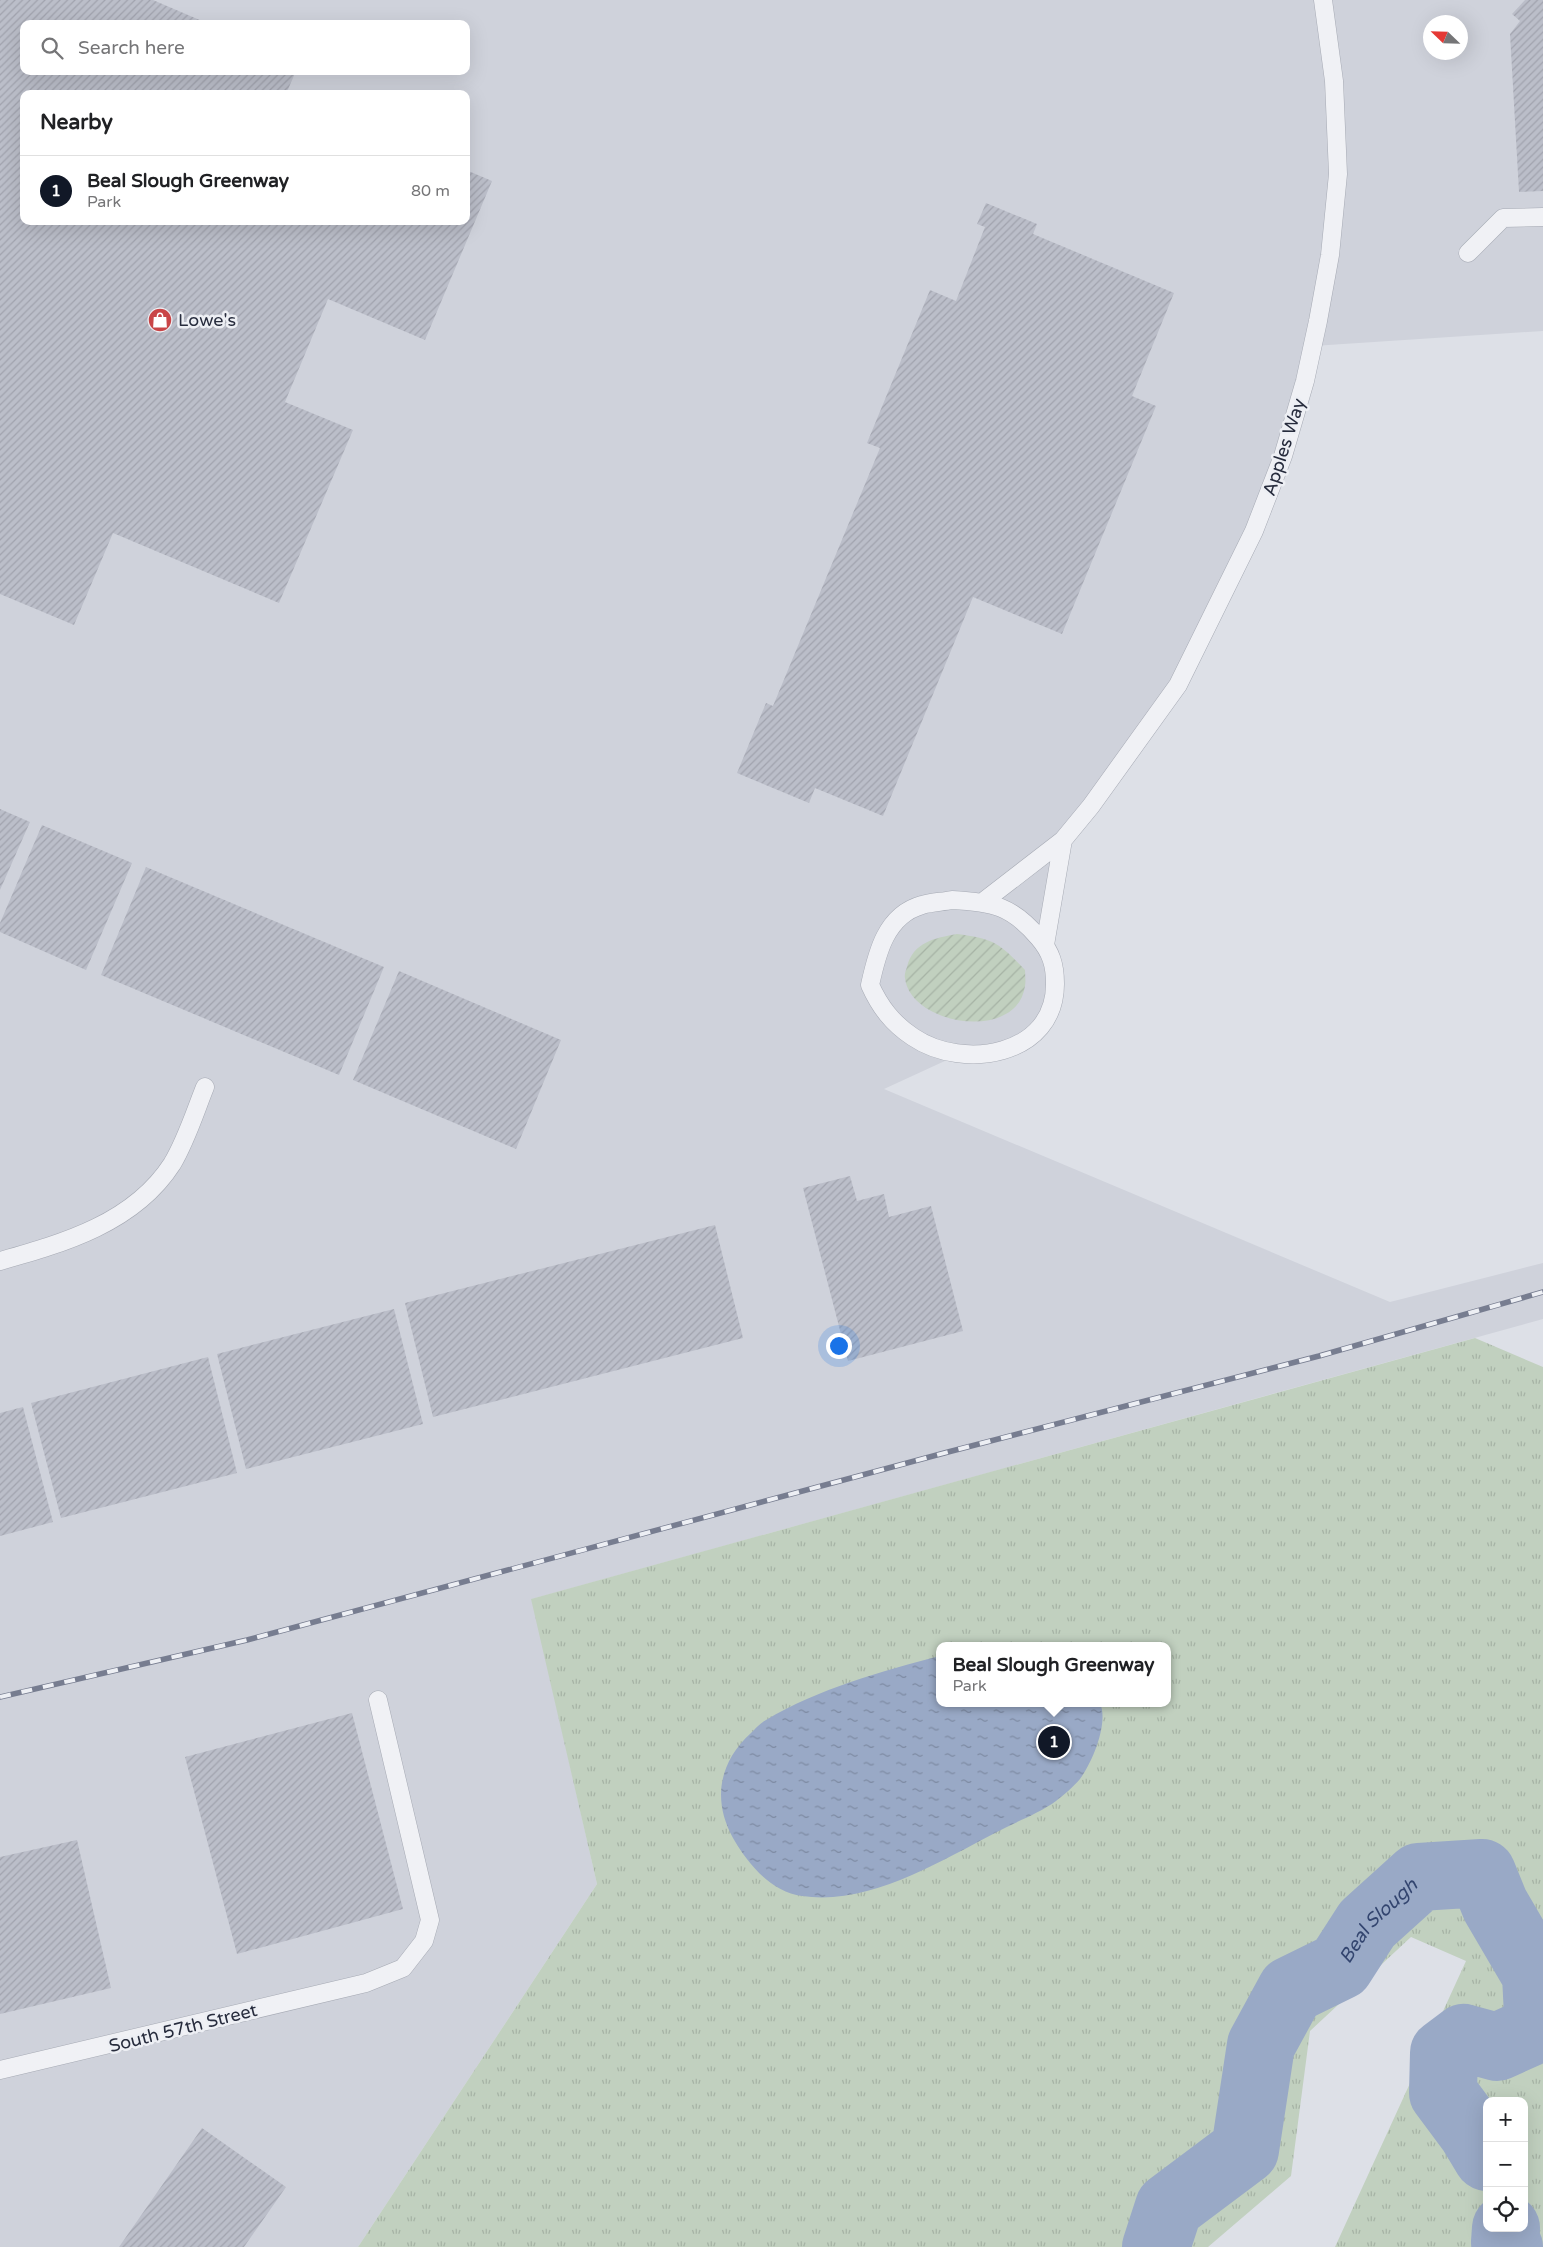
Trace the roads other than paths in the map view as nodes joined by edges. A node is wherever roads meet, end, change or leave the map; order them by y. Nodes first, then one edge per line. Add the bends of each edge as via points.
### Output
1 (1323, 0) edge
2 (1543, 217) edge
3 (1468, 253) dead end
4 (1063, 840) junction
5 (984, 901) junction
6 (1045, 945) junction
7 (205, 1087) dead end
8 (0, 1261) edge
9 (378, 1700) dead end
10 (0, 2070) edge

1 - 4 lane, Apples Way via 1334,82 1338,174 1330,255 1317,329 1283,456 1254,531 1178,684
2 - 3 lane via 1503,218
4 - 5 lane, Apples Way
4 - 6 lane, Apples Way
5 - 6 lane via 1008,911 1027,924
5 - 6 lane via 952,900 921,905 896,919 880,945 870,985 883,1010 914,1038 933,1048 979,1055 1007,1050 1023,1042 1050,1014 1055,992 1055,965
7 - 8 lane via 172,1164 144,1197 109,1223 43,1249
9 - 10 lane, South 57th Street via 430,1920 424,1941 403,1968 366,1984

